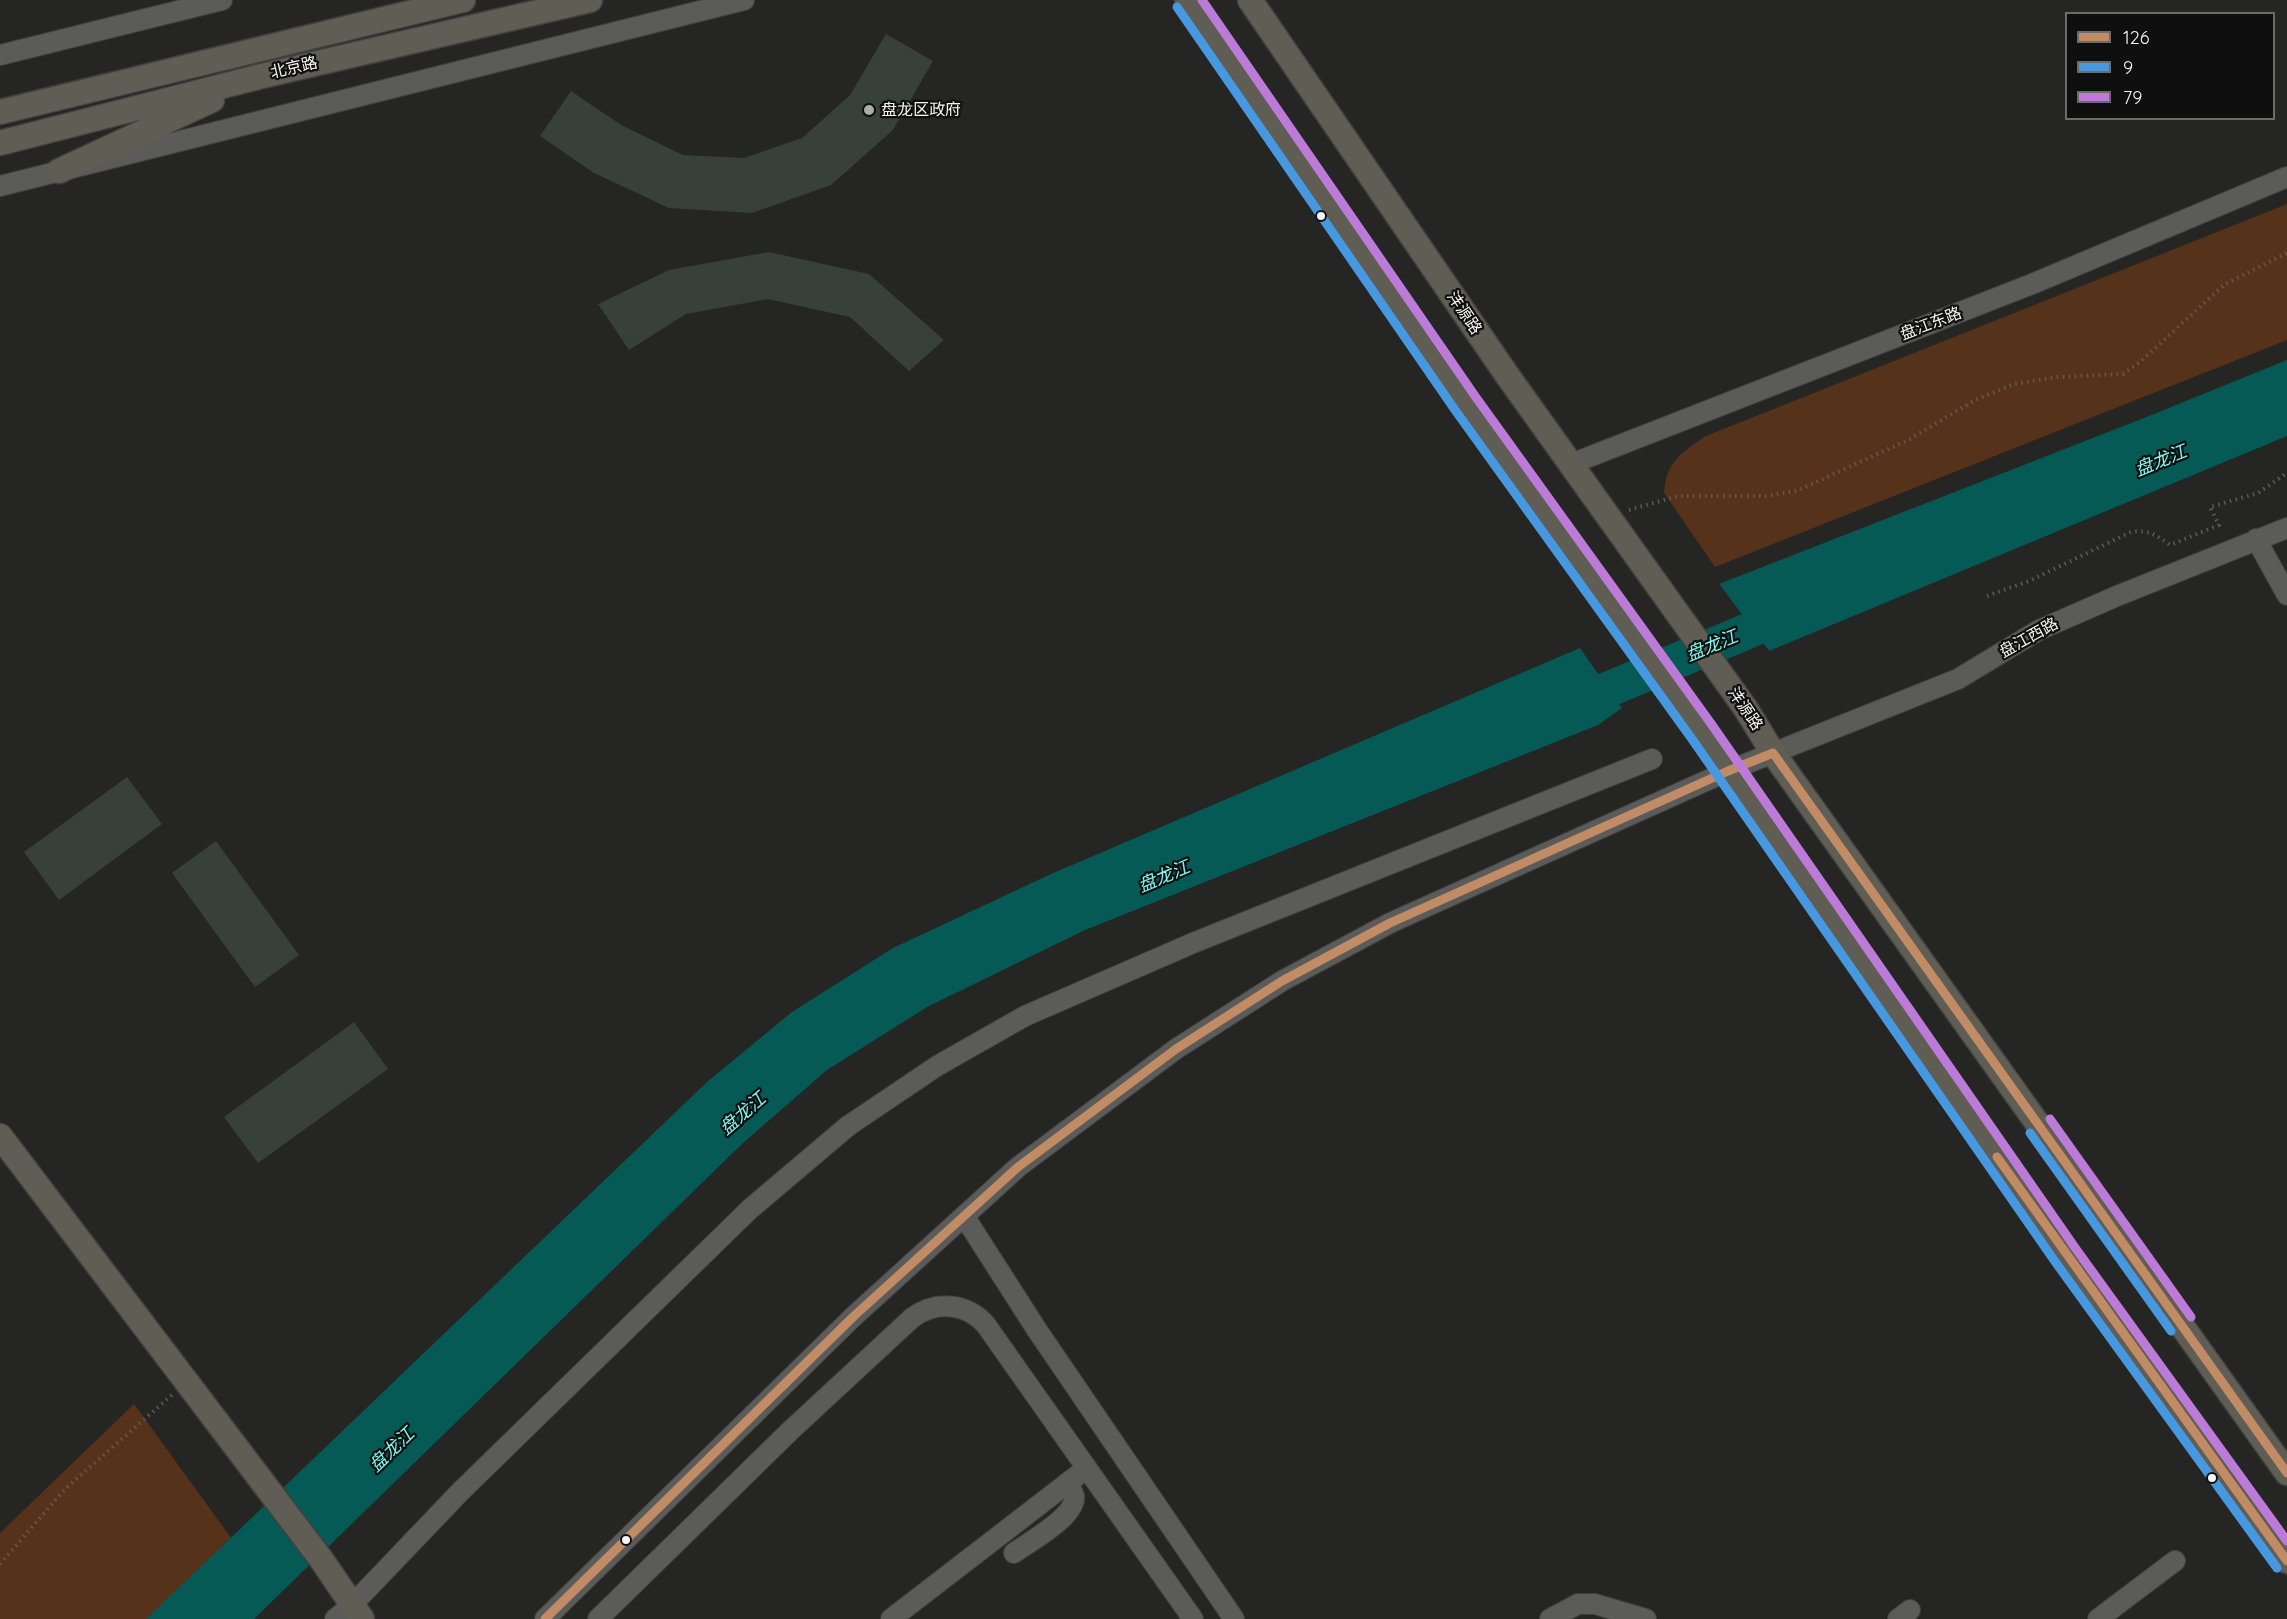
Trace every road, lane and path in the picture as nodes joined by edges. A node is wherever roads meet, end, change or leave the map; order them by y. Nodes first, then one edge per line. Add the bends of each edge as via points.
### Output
1 (222, 0) edge
2 (463, 0) edge
3 (590, 0) edge
4 (744, 0) edge
5 (1187, 0) edge
6 (1250, 0) edge
7 (0, 56) edge
8 (266, 75) junction
9 (0, 112) edge
10 (0, 143) edge
11 (59, 171) junction
12 (2287, 177) edge
13 (0, 186) edge
14 (2287, 252) edge
15 (1571, 464) junction
16 (2287, 472) edge
17 (1609, 516) junction
18 (2287, 528) edge
19 (2256, 539) junction
20 (2287, 595) edge
21 (1987, 596) dead end
22 (1773, 753) junction
23 (1652, 759) dead end
24 (1728, 771) junction
25 (0, 1136) edge
26 (964, 1216) junction
27 (187, 1382) junction
28 (1086, 1468) junction
29 (2287, 1473) edge
30 (1067, 1483) junction
31 (1014, 1553) dead end
32 (2175, 1561) dead end
33 (2287, 1562) edge
34 (0, 1564) edge
35 (350, 1614) edge
36 (545, 1619) edge
37 (598, 1619) edge
38 (891, 1619) edge
39 (1193, 1619) edge
40 (1234, 1619) edge
41 (1550, 1619) edge
42 (1646, 1619) edge
43 (2098, 1619) edge

1 - 7 street
2 - 9 main road, 北京路
3 - 8 main road, 北京路
4 - 11 street
5 - 24 main road via 1465,403
6 - 15 main road, 沣源路
8 - 10 main road, 北京路
8 - 11 main road
11 - 13 street
12 - 15 street, 盘江东路 via 2032,284
14 - 17 path via 2225,284 2123,374 2056,377 2014,384 1975,400 1910,439 1797,491 1766,496 1678,495
15 - 17 main road, 沣源路
16 - 21 path via 2258,493 2210,507 2219,525 2170,544 2152,532 2131,532 2029,581
17 - 22 main road, 沣源路
18 - 19 street, 盘江西路
19 - 20 street
19 - 22 street, 盘江西路 via 2039,630 1958,679
22 - 24 street, 盘江西路
22 - 29 main road, 沣源路
23 - 35 street via 1193,943 1025,1016 937,1066 848,1126 750,1209 460,1492
24 - 26 street, 盘江西路 via 1390,923 1282,981 1176,1049 1018,1167
24 - 33 main road via 2067,1256
25 - 27 main road
26 - 36 street, 盘江西路 via 853,1317
26 - 40 street
27 - 34 path via 65,1489
27 - 35 main road via 321,1559
28 - 30 street
28 - 37 street via 979,1317 952,1306 922,1310 790,1431
28 - 39 street
30 - 31 street via 1074,1496 1064,1518
30 - 38 street
32 - 43 street
41 - 42 street via 1578,1604 1595,1604

